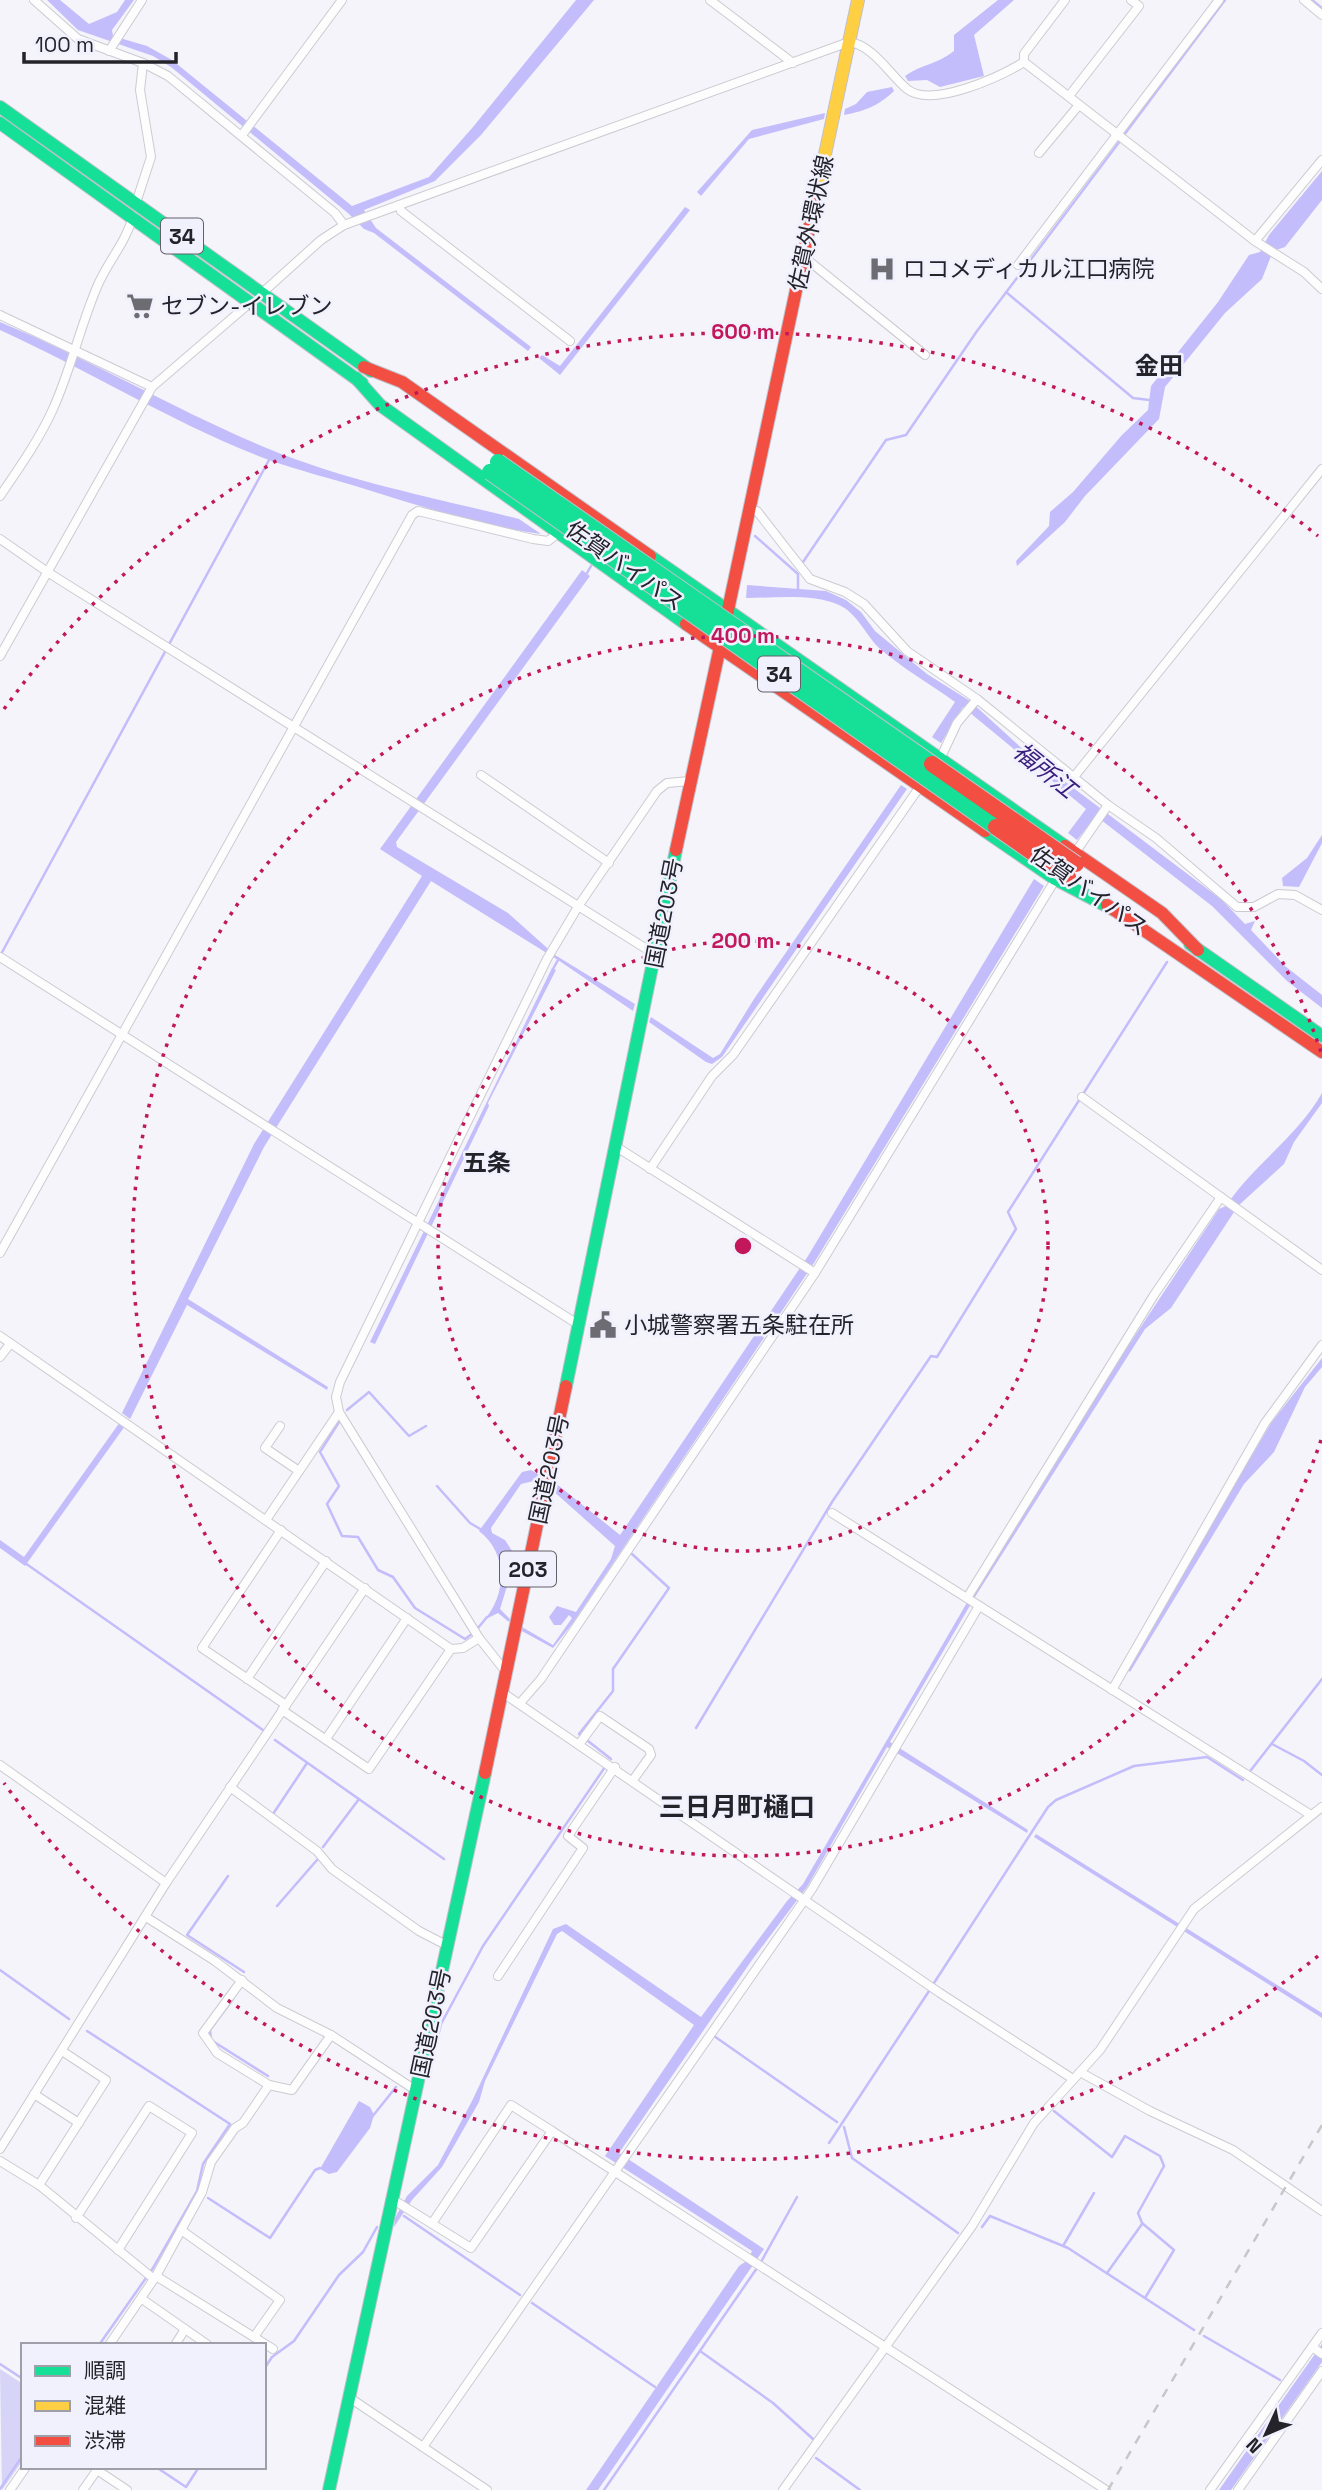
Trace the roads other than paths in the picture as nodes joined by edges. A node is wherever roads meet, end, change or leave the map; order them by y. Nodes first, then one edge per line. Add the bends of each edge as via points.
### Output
1 (34, 0) edge
2 (142, 0) edge
3 (342, 0) edge
4 (710, 0) edge
5 (858, 0) edge
6 (1065, 0) edge
7 (1131, 0) edge
8 (1219, 0) edge
9 (1304, 0) edge
10 (1322, 15) edge
11 (849, 42) junction
12 (110, 48) junction
13 (1024, 62) junction
14 (143, 63) junction
15 (793, 63) junction
16 (1069, 96) junction
17 (1079, 104) junction
18 (0, 107) edge
19 (0, 123) edge
20 (244, 133) junction
21 (1116, 134) junction
22 (1039, 153) dead end
23 (1322, 160) edge
24 (399, 205) junction
25 (134, 210) junction
26 (344, 225) junction
27 (1257, 243) junction
28 (804, 257) junction
29 (1018, 265) dead end
30 (1322, 289) edge
31 (256, 298) junction
32 (0, 315) edge
33 (570, 341) dead end
34 (76, 348) junction
35 (925, 355) dead end
36 (360, 372) junction
37 (152, 387) junction
38 (1322, 468) edge
39 (0, 496) edge
40 (750, 509) junction
41 (558, 534) junction
42 (0, 538) edge
43 (48, 573) junction
44 (727, 610) junction
45 (720, 646) junction
46 (0, 656) edge
47 (976, 699) junction
48 (294, 728) junction
49 (941, 757) junction
50 (481, 775) dead end
51 (1073, 778) junction
52 (690, 780) junction
53 (921, 785) junction
54 (1108, 806) junction
55 (609, 863) junction
56 (1069, 868) junction
57 (579, 905) junction
58 (1322, 910) edge
59 (656, 955) junction
60 (0, 957) edge
61 (123, 1035) junction
62 (1322, 1036) edge
63 (1322, 1052) edge
64 (1082, 1097) dead end
65 (615, 1146) junction
66 (650, 1169) junction
67 (1224, 1199) junction
68 (419, 1224) junction
69 (0, 1253) edge
70 (1322, 1270) edge
71 (815, 1273) junction
72 (579, 1325) junction
73 (0, 1336) edge
74 (10, 1343) junction
75 (1322, 1345) edge
76 (0, 1357) edge
77 (339, 1412) junction
78 (280, 1426) dead end
79 (299, 1471) junction
80 (832, 1513) dead end
81 (266, 1520) junction
82 (281, 1530) junction
83 (326, 1561) junction
84 (365, 1588) junction
85 (967, 1598) junction
86 (979, 1606) junction
87 (407, 1618) junction
88 (479, 1638) junction
89 (452, 1649) junction
90 (506, 1672) junction
91 (247, 1679) junction
92 (1112, 1690) junction
93 (503, 1692) junction
94 (521, 1702) junction
95 (284, 1707) junction
96 (326, 1739) junction
97 (580, 1743) junction
98 (0, 1765) edge
99 (615, 1767) junction
100 (633, 1780) junction
101 (230, 1787) junction
102 (1322, 1807) edge
103 (1311, 1815) junction
104 (166, 1883) junction
105 (805, 1900) junction
106 (146, 1917) junction
107 (448, 1946) junction
108 (498, 1976) dead end
109 (242, 1980) junction
110 (331, 2035) junction
111 (62, 2051) junction
112 (1080, 2072) junction
113 (1073, 2079) junction
114 (268, 2085) junction
115 (417, 2091) junction
116 (34, 2094) junction
117 (79, 2123) junction
118 (552, 2131) junction
119 (0, 2149) edge
120 (0, 2161) edge
121 (614, 2170) junction
122 (39, 2185) junction
123 (396, 2201) junction
124 (1322, 2211) edge
125 (76, 2218) junction
126 (433, 2222) junction
127 (181, 2230) junction
128 (118, 2250) junction
129 (155, 2277) junction
130 (142, 2299) junction
131 (185, 2329) junction
132 (1322, 2333) edge
133 (254, 2337) junction
134 (110, 2343) edge
135 (176, 2343) edge
136 (205, 2343) edge
137 (264, 2343) edge
138 (266, 2345) edge
139 (885, 2347) junction
140 (1312, 2347) junction
141 (273, 2349) dead end
142 (1322, 2354) edge
143 (1322, 2371) edge
144 (348, 2397) junction
145 (423, 2447) junction
146 (25, 2469) edge
147 (10, 2490) edge
148 (83, 2490) edge
149 (127, 2490) edge
150 (329, 2490) edge
151 (486, 2490) edge
152 (783, 2490) edge
153 (1107, 2490) edge
154 (1210, 2490) edge
155 (1238, 2490) edge

1 - 12 street via 78,39
2 - 12 street
3 - 20 street
4 - 15 street
5 - 11 main road, 佐賀外環状線
6 - 13 street via 1024,54
7 - 16 street via 1139,6
8 - 21 street
9 - 10 street
11 - 13 street via 879,61 910,92 934,96 997,78
11 - 15 street
11 - 28 main road, 佐賀外環状線
12 - 14 street
13 - 16 street
14 - 20 street via 168,76
14 - 25 street via 140,90 151,158
15 - 24 street
16 - 17 street
17 - 21 street
17 - 22 street
18 - 25 main road, 佐賀バイパス / 34
19 - 25 main road, 佐賀バイパス / 34
20 - 26 street
21 - 27 street
21 - 29 street
23 - 27 street
24 - 26 street
24 - 33 street
25 - 31 main road, 佐賀バイパス / 34
25 - 34 street via 119,251 100,279
26 - 31 street
27 - 30 street
28 - 35 street
28 - 40 main road, 佐賀外環状線
31 - 36 main road, 佐賀バイパス / 34
31 - 37 street
32 - 34 street
34 - 37 street
34 - 39 street via 46,422
36 - 41 main road, 34 via 380,405
36 - 44 main road, 34 via 402,382
36 - 56 main road, 佐賀バイパス / 34, bridge
37 - 43 street
38 - 51 street
40 - 44 main road, 佐賀外環状線
40 - 47 street via 757,511 810,579 854,596 907,651
41 - 45 main road, 34
41 - 48 street via 548,541 418,511 412,515
42 - 43 street
43 - 46 street
43 - 48 street
44 - 45 main road, 国道203号 / 203
44 - 49 main road
45 - 52 main road, 国道203号 / 203
45 - 53 main road
47 - 49 street
47 - 51 street
48 - 57 street
48 - 61 street
49 - 56 main road
50 - 55 street
51 - 54 street
52 - 55 street via 667,783 657,791
52 - 59 main road, 国道203号 / 203
53 - 56 main road
53 - 66 street
54 - 56 street
54 - 58 street via 1156,838 1237,907 1254,907 1278,894 1295,895
55 - 57 street
56 - 62 main road, 佐賀バイパス / 34
56 - 63 main road, 佐賀バイパス / 34 via 1114,910
56 - 71 street
57 - 59 street
57 - 68 street via 547,959
59 - 65 main road, 国道203号 / 203
60 - 61 street
61 - 68 street
61 - 69 street
64 - 67 street
65 - 66 street
65 - 72 main road, 国道203号 / 203
66 - 71 street
67 - 70 street
67 - 85 street via 1154,1295
68 - 72 street
68 - 77 street via 340,1382
71 - 94 street
72 - 90 main road, 国道203号 / 203
73 - 74 street
74 - 76 street
74 - 81 street
75 - 92 street via 1265,1423
77 - 79 street
77 - 88 street
78 - 79 street via 265,1448
79 - 81 street
80 - 85 street
81 - 82 street
82 - 83 street
82 - 91 street via 202,1648
83 - 84 street
83 - 91 street
84 - 87 street
84 - 95 street
85 - 86 street
86 - 92 street
86 - 105 street
87 - 89 street
87 - 96 street
88 - 89 street
88 - 90 street
89 - 96 street via 369,1769
90 - 93 main road, 国道203号 / 203
91 - 95 street
92 - 103 street
93 - 94 street
93 - 107 main road, 国道203号 / 203
94 - 97 street
95 - 96 street
95 - 101 street
97 - 99 street
97 - 100 street via 600,1716 649,1749 651,1755
98 - 104 street
99 - 100 street
99 - 108 street via 568,1836 583,1848
100 - 105 street
101 - 104 street
101 - 107 street via 317,1851 332,1869 419,1931
102 - 103 street
103 - 112 street via 1209,1895 1181,1928 1121,2022
104 - 106 street
105 - 113 street
105 - 121 street
106 - 109 street
106 - 111 street
107 - 115 main road, 国道203号 / 203
109 - 110 street via 277,2008
109 - 114 street via 203,2033 217,2053
110 - 114 street via 292,2090
110 - 115 street
111 - 116 street
111 - 117 street via 106,2080
112 - 113 street
112 - 124 street via 1233,2150
113 - 139 street via 1034,2123 972,2226
114 - 127 street via 211,2162 202,2192
115 - 123 main road, 国道203号 / 203
116 - 117 street
116 - 119 street
117 - 122 street
118 - 121 street
118 - 126 street via 471,2248
118 - 126 street via 511,2105
120 - 122 street
121 - 139 street
121 - 145 street
122 - 125 street
123 - 126 street
123 - 144 main road, 国道203号 / 203
125 - 128 street
125 - 128 street via 149,2106 192,2133
127 - 129 street
127 - 133 street via 280,2300
128 - 129 street
129 - 130 street
129 - 133 street
130 - 131 street
130 - 134 street
131 - 135 street
131 - 136 street
132 - 140 street
133 - 137 street
138 - 141 street
139 - 152 street
139 - 153 street
140 - 142 street
140 - 154 street
143 - 155 street
144 - 145 street
144 - 150 main road, 国道203号 / 203
145 - 151 street
146 - 147 street
148 - 149 street via 97,2470

